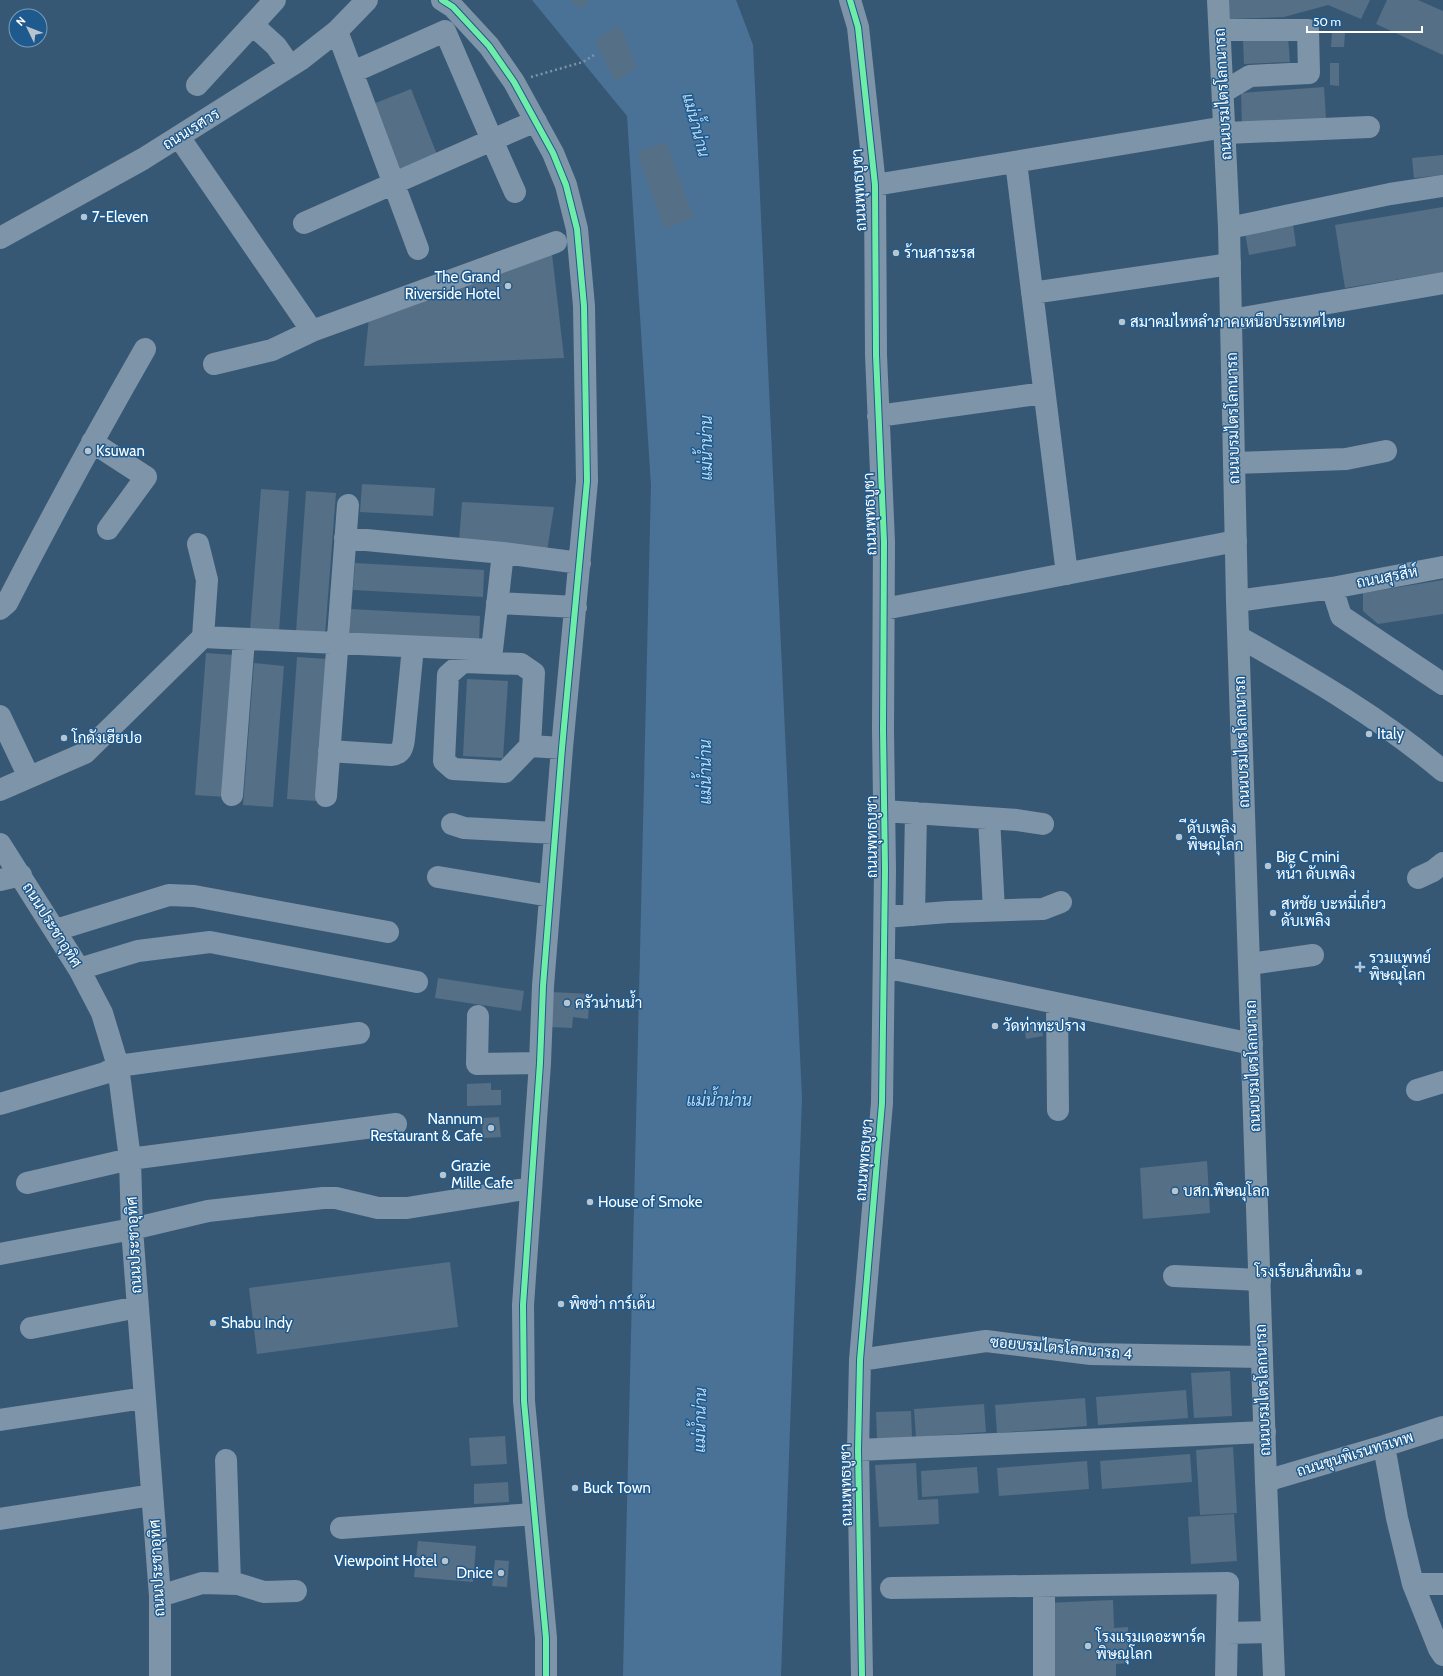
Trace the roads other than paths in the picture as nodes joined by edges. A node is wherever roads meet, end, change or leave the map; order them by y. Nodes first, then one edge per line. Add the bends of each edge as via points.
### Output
1 (275, 0) edge
2 (367, 0) edge
3 (442, 0) edge
4 (850, 0) edge
5 (1218, 0) edge
6 (253, 24) junction
7 (1220, 30) junction
8 (338, 31) junction
9 (290, 66) junction
10 (353, 72) junction
11 (197, 85) dead end
12 (1223, 92) junction
13 (536, 121) junction
14 (1369, 127) dead end
15 (1226, 130) junction
16 (179, 137) junction
17 (492, 140) junction
18 (1016, 162) junction
19 (394, 184) junction
20 (875, 184) junction
21 (1443, 186) edge
22 (515, 192) dead end
23 (304, 222) dead end
24 (1229, 228) junction
25 (0, 238) edge
26 (556, 242) dead end
27 (418, 249) dead end
28 (1230, 264) junction
29 (1443, 283) edge
30 (1032, 293) junction
31 (1231, 320) junction
32 (312, 331) junction
33 (145, 349) dead end
34 (214, 364) dead end
35 (1044, 393) junction
36 (878, 416) junction
37 (92, 442) junction
38 (1386, 451) dead end
39 (1234, 463) junction
40 (348, 505) dead end
41 (108, 529) dead end
42 (345, 538) junction
43 (1236, 541) junction
44 (198, 544) dead end
45 (503, 553) junction
46 (580, 563) junction
47 (1443, 567) edge
48 (1067, 574) junction
49 (1332, 588) junction
50 (1237, 601) junction
51 (497, 603) junction
52 (576, 607) junction
53 (0, 609) edge
54 (884, 609) junction
55 (203, 637) junction
56 (1239, 637) junction
57 (244, 639) junction
58 (337, 643) junction
59 (413, 647) junction
60 (1443, 684) edge
61 (0, 716) edge
62 (530, 746) junction
63 (562, 748) junction
64 (329, 752) junction
65 (1443, 771) edge
66 (29, 777) junction
67 (0, 790) edge
68 (232, 795) dead end
69 (326, 796) dead end
70 (884, 811) junction
71 (916, 813) junction
72 (989, 818) junction
73 (452, 824) dead end
74 (1043, 824) dead end
75 (555, 833) junction
76 (0, 844) edge
77 (1443, 863) edge
78 (438, 877) dead end
79 (10, 878) edge
80 (1418, 878) dead end
81 (550, 896) junction
82 (1061, 902) dead end
83 (994, 910) junction
84 (914, 914) junction
85 (884, 917) junction
86 (56, 930) junction
87 (388, 932) dead end
88 (1313, 955) dead end
89 (1250, 964) junction
90 (884, 967) junction
91 (79, 969) junction
92 (417, 982) dead end
93 (1057, 1004) junction
94 (478, 1016) dead end
95 (359, 1033) dead end
96 (1252, 1044) junction
97 (540, 1062) junction
98 (118, 1066) junction
99 (1443, 1082) edge
100 (1418, 1090) dead end
101 (0, 1104) edge
102 (1058, 1110) dead end
103 (396, 1124) dead end
104 (130, 1159) junction
105 (27, 1183) dead end
106 (531, 1188) junction
107 (132, 1229) junction
108 (0, 1254) edge
109 (1174, 1276) dead end
110 (1260, 1280) junction
111 (138, 1307) junction
112 (31, 1328) dead end
113 (1262, 1357) junction
114 (860, 1360) junction
115 (144, 1398) junction
116 (0, 1420) edge
117 (1443, 1427) edge
118 (1264, 1432) junction
119 (1384, 1446) junction
120 (858, 1450) junction
121 (226, 1460) dead end
122 (1266, 1481) junction
123 (152, 1495) junction
124 (534, 1514) junction
125 (0, 1519) edge
126 (341, 1528) dead end
127 (230, 1584) junction
128 (1413, 1584) junction
129 (1443, 1584) edge
130 (1044, 1586) junction
131 (891, 1588) dead end
132 (296, 1591) dead end
133 (160, 1596) junction
134 (1272, 1632) junction
135 (1227, 1633) junction
136 (1443, 1655) edge
137 (160, 1676) edge
138 (546, 1676) edge
139 (862, 1676) edge
140 (1044, 1676) edge
141 (1226, 1676) edge
142 (1274, 1676) edge

1 - 6 street
2 - 8 street, ถนนเรศวร
3 - 13 street via 453,7 489,46 514,82
4 - 20 street, ถนนพุทธบูชา via 858,27
5 - 7 main road, ถนนบรมไตรโลกนารถ
6 - 9 street via 276,46
6 - 11 street
7 - 12 main road, ถนนบรมไตรโลกนารถ
7 - 12 street via 1308,30 1309,73 1250,76
8 - 9 street, ถนนเรศวร
8 - 10 street
9 - 16 street, ถนนเรศวร
10 - 17 street via 445,31
10 - 19 street
12 - 15 main road, ถนนบรมไตรโลกนารถ
13 - 17 street
13 - 46 street via 566,185 577,229 584,306 588,481
14 - 15 street
15 - 18 street
15 - 24 main road, ถนนบรมไตรโลกนารถ
16 - 25 street, ถนนเรศวร
16 - 32 street
17 - 19 street
17 - 22 street
18 - 20 street
18 - 30 street
19 - 23 street
19 - 27 street
20 - 36 street, ถนนพุทธบูชา
21 - 24 street via 1390,194
24 - 28 main road, ถนนบรมไตรโลกนารถ
26 - 32 street
28 - 30 street
28 - 31 main road, ถนนบรมไตรโลกนารถ
29 - 31 street
30 - 35 street
31 - 39 main road, ถนนบรมไตรโลกนารถ
32 - 34 street via 272,350
33 - 37 street
35 - 36 street
35 - 48 street
36 - 54 street, ถนนพุทธบูชา via 884,542
37 - 41 street via 146,477
37 - 53 street via 7,603
38 - 39 street via 1346,459
39 - 43 main road, ถนนบรมไตรโลกนารถ
40 - 42 street
42 - 45 street
42 - 58 street
43 - 48 street
43 - 50 main road, ถนนบรมไตรโลกนารถ
44 - 55 street via 208,580
45 - 46 street
45 - 51 street
46 - 52 street
47 - 49 street, ถนนสุรสีห์
48 - 54 street
49 - 50 street, ถนนสุรสีห์
49 - 60 street via 1341,616
50 - 56 main road, ถนนบรมไตรโลกนารถ
51 - 52 street
51 - 59 street via 492,650
52 - 63 street
54 - 70 street, ถนนพุทธบูชา
55 - 57 street
55 - 66 street via 86,753
56 - 65 street via 1323,684 1420,751
56 - 89 main road, ถนนบรมไตรโลกนารถ
57 - 58 street
57 - 68 street
58 - 59 street
58 - 64 street
59 - 64 street via 401,751 391,755
61 - 66 street
62 - 62 street via 505,772 453,770 444,761 448,675 463,662 521,664 534,673
62 - 63 street
63 - 75 street
64 - 69 street
66 - 67 street
70 - 71 street
70 - 85 street, ถนนพุทธบูชา
71 - 72 street
71 - 84 street
72 - 74 street
72 - 83 street
73 - 75 street via 464,828
75 - 81 street
76 - 79 street, ถนนประชาอุทิศ
77 - 80 street
78 - 81 street
79 - 86 street, ถนนประชาอุทิศ
81 - 97 street
82 - 83 street via 1043,909
83 - 84 street
84 - 85 street
85 - 90 street, ถนนพุทธบูชา
86 - 87 street via 169,895 194,896
86 - 91 street, ถนนประชาอุทิศ
88 - 89 street
89 - 96 main road, ถนนบรมไตรโลกนารถ
90 - 93 street
90 - 114 street, ถนนพุทธบูชา via 882,1103
91 - 92 street via 138,951 210,942
91 - 98 street, ถนนประชาอุทิศ via 102,1013
93 - 96 street
93 - 102 street
94 - 97 street via 477,1064
95 - 98 street
96 - 110 main road, ถนนบรมไตรโลกนารถ
97 - 106 street
98 - 101 street via 105,1073
98 - 104 street, ถนนประชาอุทิศ
99 - 100 street
103 - 104 street
104 - 105 street
104 - 107 street, ถนนประชาอุทิศ
106 - 107 street via 406,1208 378,1208 336,1198 323,1198 208,1211
106 - 124 street via 523,1305 524,1392
107 - 108 street
107 - 111 street, ถนนประชาอุทิศ
109 - 110 street
110 - 113 main road, ถนนบรมไตรโลกนารถ
111 - 112 street
111 - 115 street, ถนนประชาอุทิศ
113 - 114 street, ซอยบรมไตรโลกนารถ 4 via 1091,1354 986,1341
113 - 118 main road, ถนนบรมไตรโลกนารถ
114 - 120 street, ถนนพุทธบูชา
115 - 116 street
115 - 123 street, ถนนประชาอุทิศ
117 - 119 street, ถนนขุนพิเรนทรเทพ
118 - 120 street
118 - 122 main road, ถนนบรมไตรโลกนารถ
119 - 122 street, ถนนขุนพิเรนทรเทพ
119 - 128 street via 1397,1518
120 - 139 street, ถนนพุทธบูชา
121 - 127 street
122 - 134 main road, ถนนบรมไตรโลกนารถ
123 - 125 street
123 - 133 street, ถนนประชาอุทิศ
124 - 126 street
124 - 138 street via 546,1638
127 - 132 street via 264,1592
127 - 133 street via 202,1583
128 - 129 street
128 - 136 street
130 - 131 street
130 - 135 street via 1228,1583
130 - 140 street
133 - 137 street, ถนนประชาอุทิศ
134 - 135 street
134 - 142 main road, ถนนบรมไตรโลกนารถ
135 - 141 street

